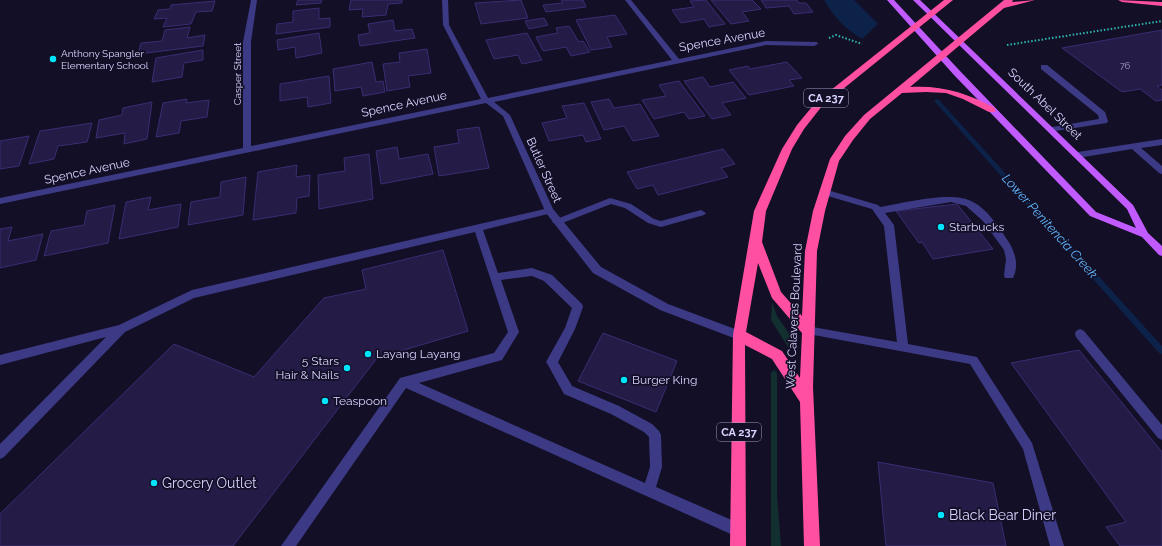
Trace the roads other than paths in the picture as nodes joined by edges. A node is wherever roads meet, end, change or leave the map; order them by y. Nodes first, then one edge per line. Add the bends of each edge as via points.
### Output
1 (254, 0) edge
2 (444, 0) edge
3 (628, 0) edge
4 (890, 0) edge
5 (916, 0) edge
6 (949, 0) edge
7 (1031, 0) edge
8 (1122, 0) edge
9 (1005, 3) edge
10 (1162, 4) edge
11 (932, 14) junction
12 (915, 27) junction
13 (960, 41) junction
14 (814, 44) road end
15 (941, 55) junction
16 (676, 60) junction
17 (1044, 67) dead end
18 (898, 90) junction
19 (485, 99) junction
20 (992, 110) junction
21 (1052, 130) junction
22 (1162, 142) edge
23 (1135, 147) junction
24 (247, 149) junction
25 (1078, 155) junction
26 (1162, 171) edge
27 (824, 192) junction
28 (0, 201) edge
29 (878, 210) junction
30 (549, 211) junction
31 (701, 213) dead end
32 (557, 222) junction
33 (478, 228) junction
34 (1145, 235) junction
35 (756, 242) junction
36 (1162, 252) edge
37 (1008, 274) dead end
38 (496, 277) junction
39 (121, 329) junction
40 (807, 330) junction
41 (739, 334) junction
42 (1080, 334) dead end
43 (903, 347) junction
44 (0, 360) edge
45 (404, 382) junction
46 (806, 400) junction
47 (1162, 434) edge
48 (0, 453) edge
49 (649, 491) junction
50 (738, 538) edge
51 (288, 546) edge
52 (812, 546) edge
53 (1057, 546) edge

1 - 24 street, Casper Street via 247,42
2 - 19 street, Butler Street via 446,25
3 - 16 street
4 - 12 main road, South Abel Street
5 - 11 main road, South Abel Street
6 - 11 highway, CA 237
7 - 9 highway
8 - 10 highway
9 - 13 highway, West Calaveras Boulevard
11 - 12 highway, CA 237
11 - 13 main road, South Abel Street
12 - 15 main road, South Abel Street
12 - 35 highway, CA 237 via 819,104 800,127 787,149 760,211
13 - 15 highway, West Calaveras Boulevard
13 - 21 main road, South Abel Street
14 - 16 street, Spence Avenue via 766,43
15 - 18 highway, West Calaveras Boulevard
15 - 20 main road, South Abel Street
16 - 19 street, Spence Avenue
17 - 21 street via 1102,114 1104,121
18 - 20 highway via 931,88 953,91
18 - 27 highway, West Calaveras Boulevard via 867,116 849,138 834,161
19 - 24 street, Spence Avenue
19 - 30 street, Butler Street via 506,115
20 - 34 main road, South Abel Street via 1093,214
21 - 25 main road, South Abel Street
22 - 23 street
23 - 25 street
23 - 26 street
24 - 28 street, Spence Avenue
25 - 34 main road, South Abel Street via 1130,207
27 - 29 street
27 - 40 highway, West Calaveras Boulevard via 818,211 812,252
29 - 37 street via 951,198 973,205 1009,251 1011,262
29 - 43 street via 889,226
30 - 32 street, Butler Street
30 - 33 street
31 - 32 street via 661,224 651,221 628,206 610,201
32 - 41 street, Butler Street via 597,270 664,307
33 - 38 street
33 - 39 street via 192,294
34 - 36 main road, South Abel Street
35 - 40 highway via 776,295
35 - 41 highway, CA 237
38 - 45 street via 514,332 498,357
38 - 49 street via 532,272 548,278 578,307 570,329 552,362 568,390 615,410 648,428 655,435 656,467
39 - 44 street
39 - 48 street
40 - 43 street
40 - 46 highway, West Calaveras Boulevard
41 - 46 highway via 777,355
41 - 50 highway, CA 237
42 - 47 street
43 - 53 street via 973,360 1028,447
45 - 49 street
45 - 51 street
46 - 52 highway, West Calaveras Boulevard
49 - 50 street

